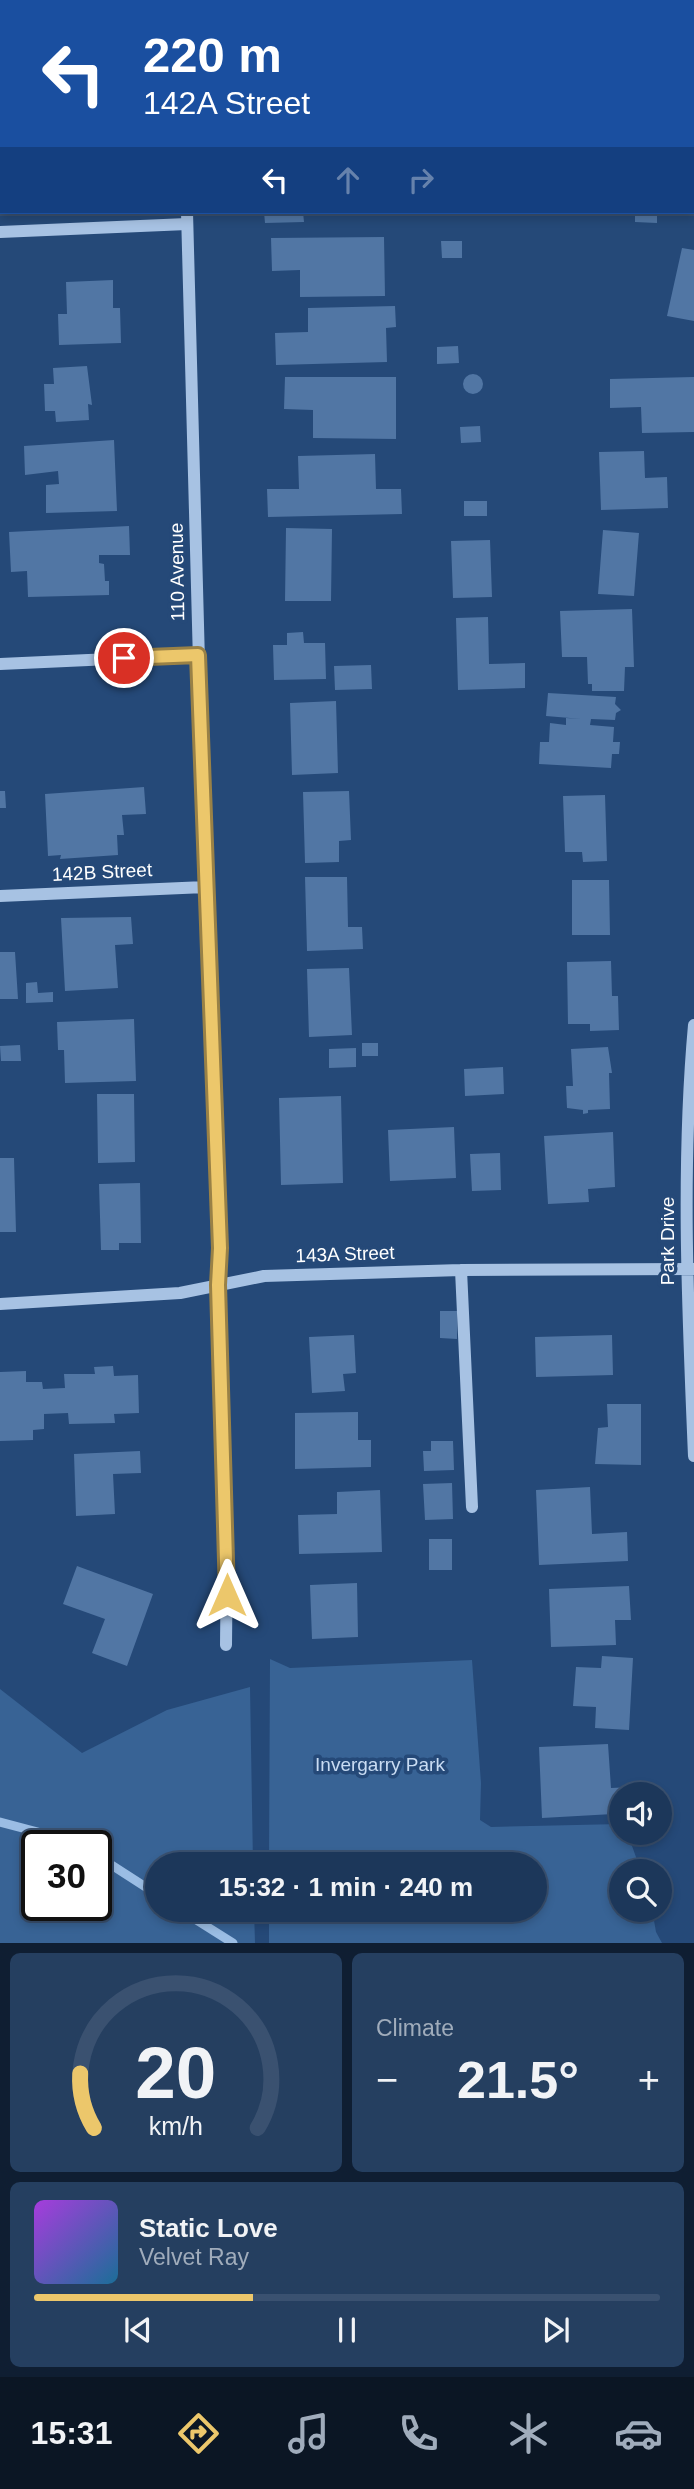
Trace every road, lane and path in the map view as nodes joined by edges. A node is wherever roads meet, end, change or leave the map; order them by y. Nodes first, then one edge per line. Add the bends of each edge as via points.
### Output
1 (187, 218) edge
2 (0, 232) edge
3 (198, 655) junction
4 (0, 664) edge
5 (205, 887) junction
6 (0, 896) edge
7 (694, 1025) edge
8 (690, 1269) edge
9 (461, 1270) junction
10 (218, 1285) junction
11 (0, 1304) edge
12 (694, 1456) edge
13 (472, 1507) dead end
14 (226, 1645) dead end

1 - 2 street
1 - 3 street, 110 Avenue
3 - 4 street
3 - 5 street, 110 Avenue
5 - 6 street, 142B Street
5 - 10 street, 110 Avenue
7 - 8 street, Park Drive via 686,1112
8 - 9 street, 143A Street
8 - 12 street, Park Drive
9 - 10 street, 143A Street via 264,1276
9 - 13 street
10 - 11 street, 143A Street via 180,1293
10 - 14 street, 110 Avenue

